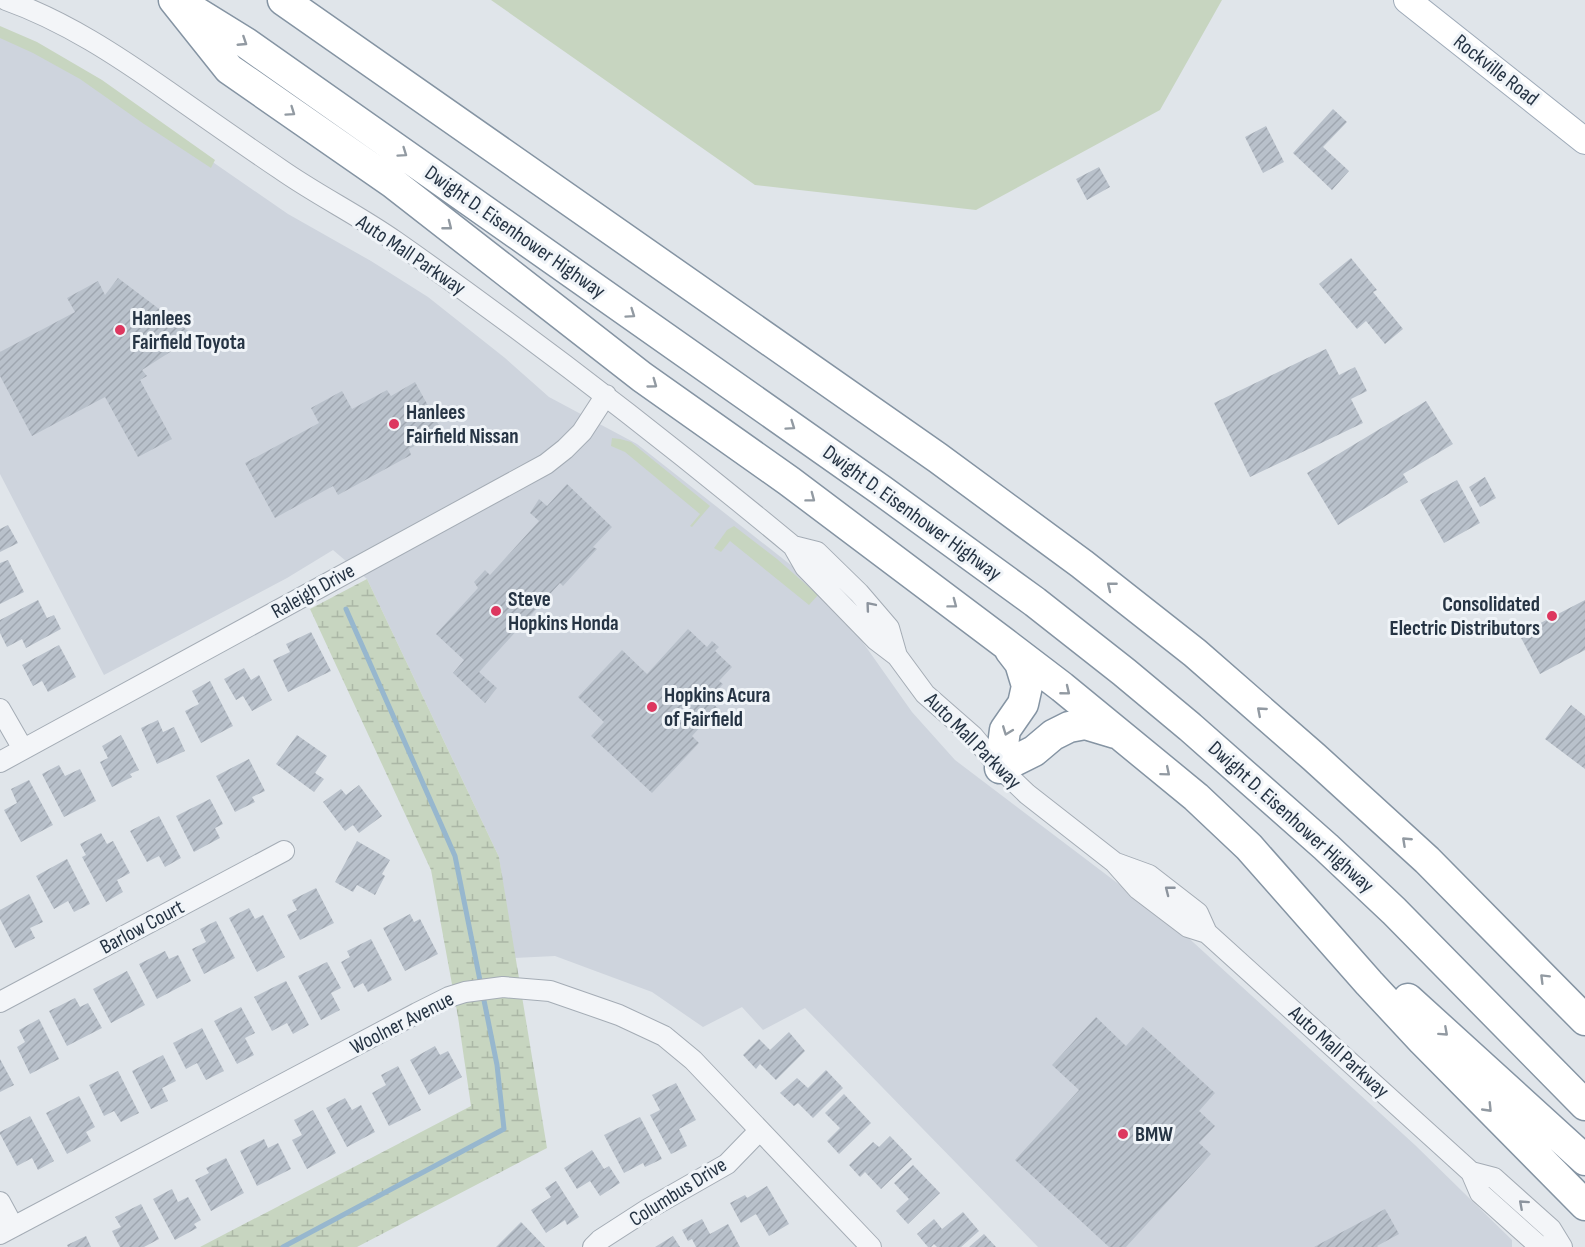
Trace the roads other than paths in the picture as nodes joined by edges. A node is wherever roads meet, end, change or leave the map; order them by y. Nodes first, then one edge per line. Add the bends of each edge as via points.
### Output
1 (6, 0) edge
2 (175, 0) edge
3 (283, 0) edge
4 (1407, 0) edge
5 (1585, 141) edge
6 (606, 395) junction
7 (1003, 642) junction
8 (0, 709) edge
9 (1121, 735) junction
10 (23, 749) junction
11 (0, 762) edge
12 (1000, 768) junction
13 (284, 851) dead end
14 (1306, 910) junction
15 (0, 1002) edge
16 (1585, 1020) edge
17 (1585, 1104) edge
18 (759, 1131) junction
19 (1585, 1160) edge
20 (1471, 1172) junction
21 (0, 1202) edge
22 (1585, 1205) edge
23 (7, 1230) edge
24 (593, 1247) edge
25 (871, 1247) edge
26 (1542, 1247) edge
27 (1562, 1247) edge

1 - 6 street, Auto Mall Parkway via 80,34 133,67 282,171 393,239
2 -> 7 highway via 229,69 393,183 642,377
2 -> 17 highway, Dwight D. Eisenhower Highway via 246,43 794,428 1089,644 1326,847
16 -> 3 highway via 1427,860 1314,757 1194,653 1082,564 938,458
4 - 5 main road, Rockville Road
6 - 10 street, Raleigh Drive via 582,432 546,464
6 - 12 street, Auto Mall Parkway via 793,546 817,552 889,628 897,656 926,694 973,736
7 -> 9 highway
7 -> 12 highway via 1020,663 1027,686 1023,704 1005,729
8 - 10 street
9 - 12 highway via 1085,724 1069,726 1034,751
9 -> 14 highway via 1249,847
10 - 11 street, Raleigh Drive
12 - 20 street, Auto Mall Parkway via 1114,862 1138,889 1188,927 1207,933
13 - 15 street, Barlow Court
14 -> 19 highway
14 -> 22 highway via 1423,1041
18 - 23 street, Woolner Avenue via 693,1060 664,1036 619,1015 550,991 503,987 465,992
18 - 24 street, Columbus Drive via 728,1164 648,1209
18 - 25 street, Woolner Avenue
20 - 26 street, Auto Mall Parkway via 1480,1193
27 -> 20 street, Auto Mall Parkway via 1551,1229 1494,1178
21 - 23 street, Woolner Avenue

